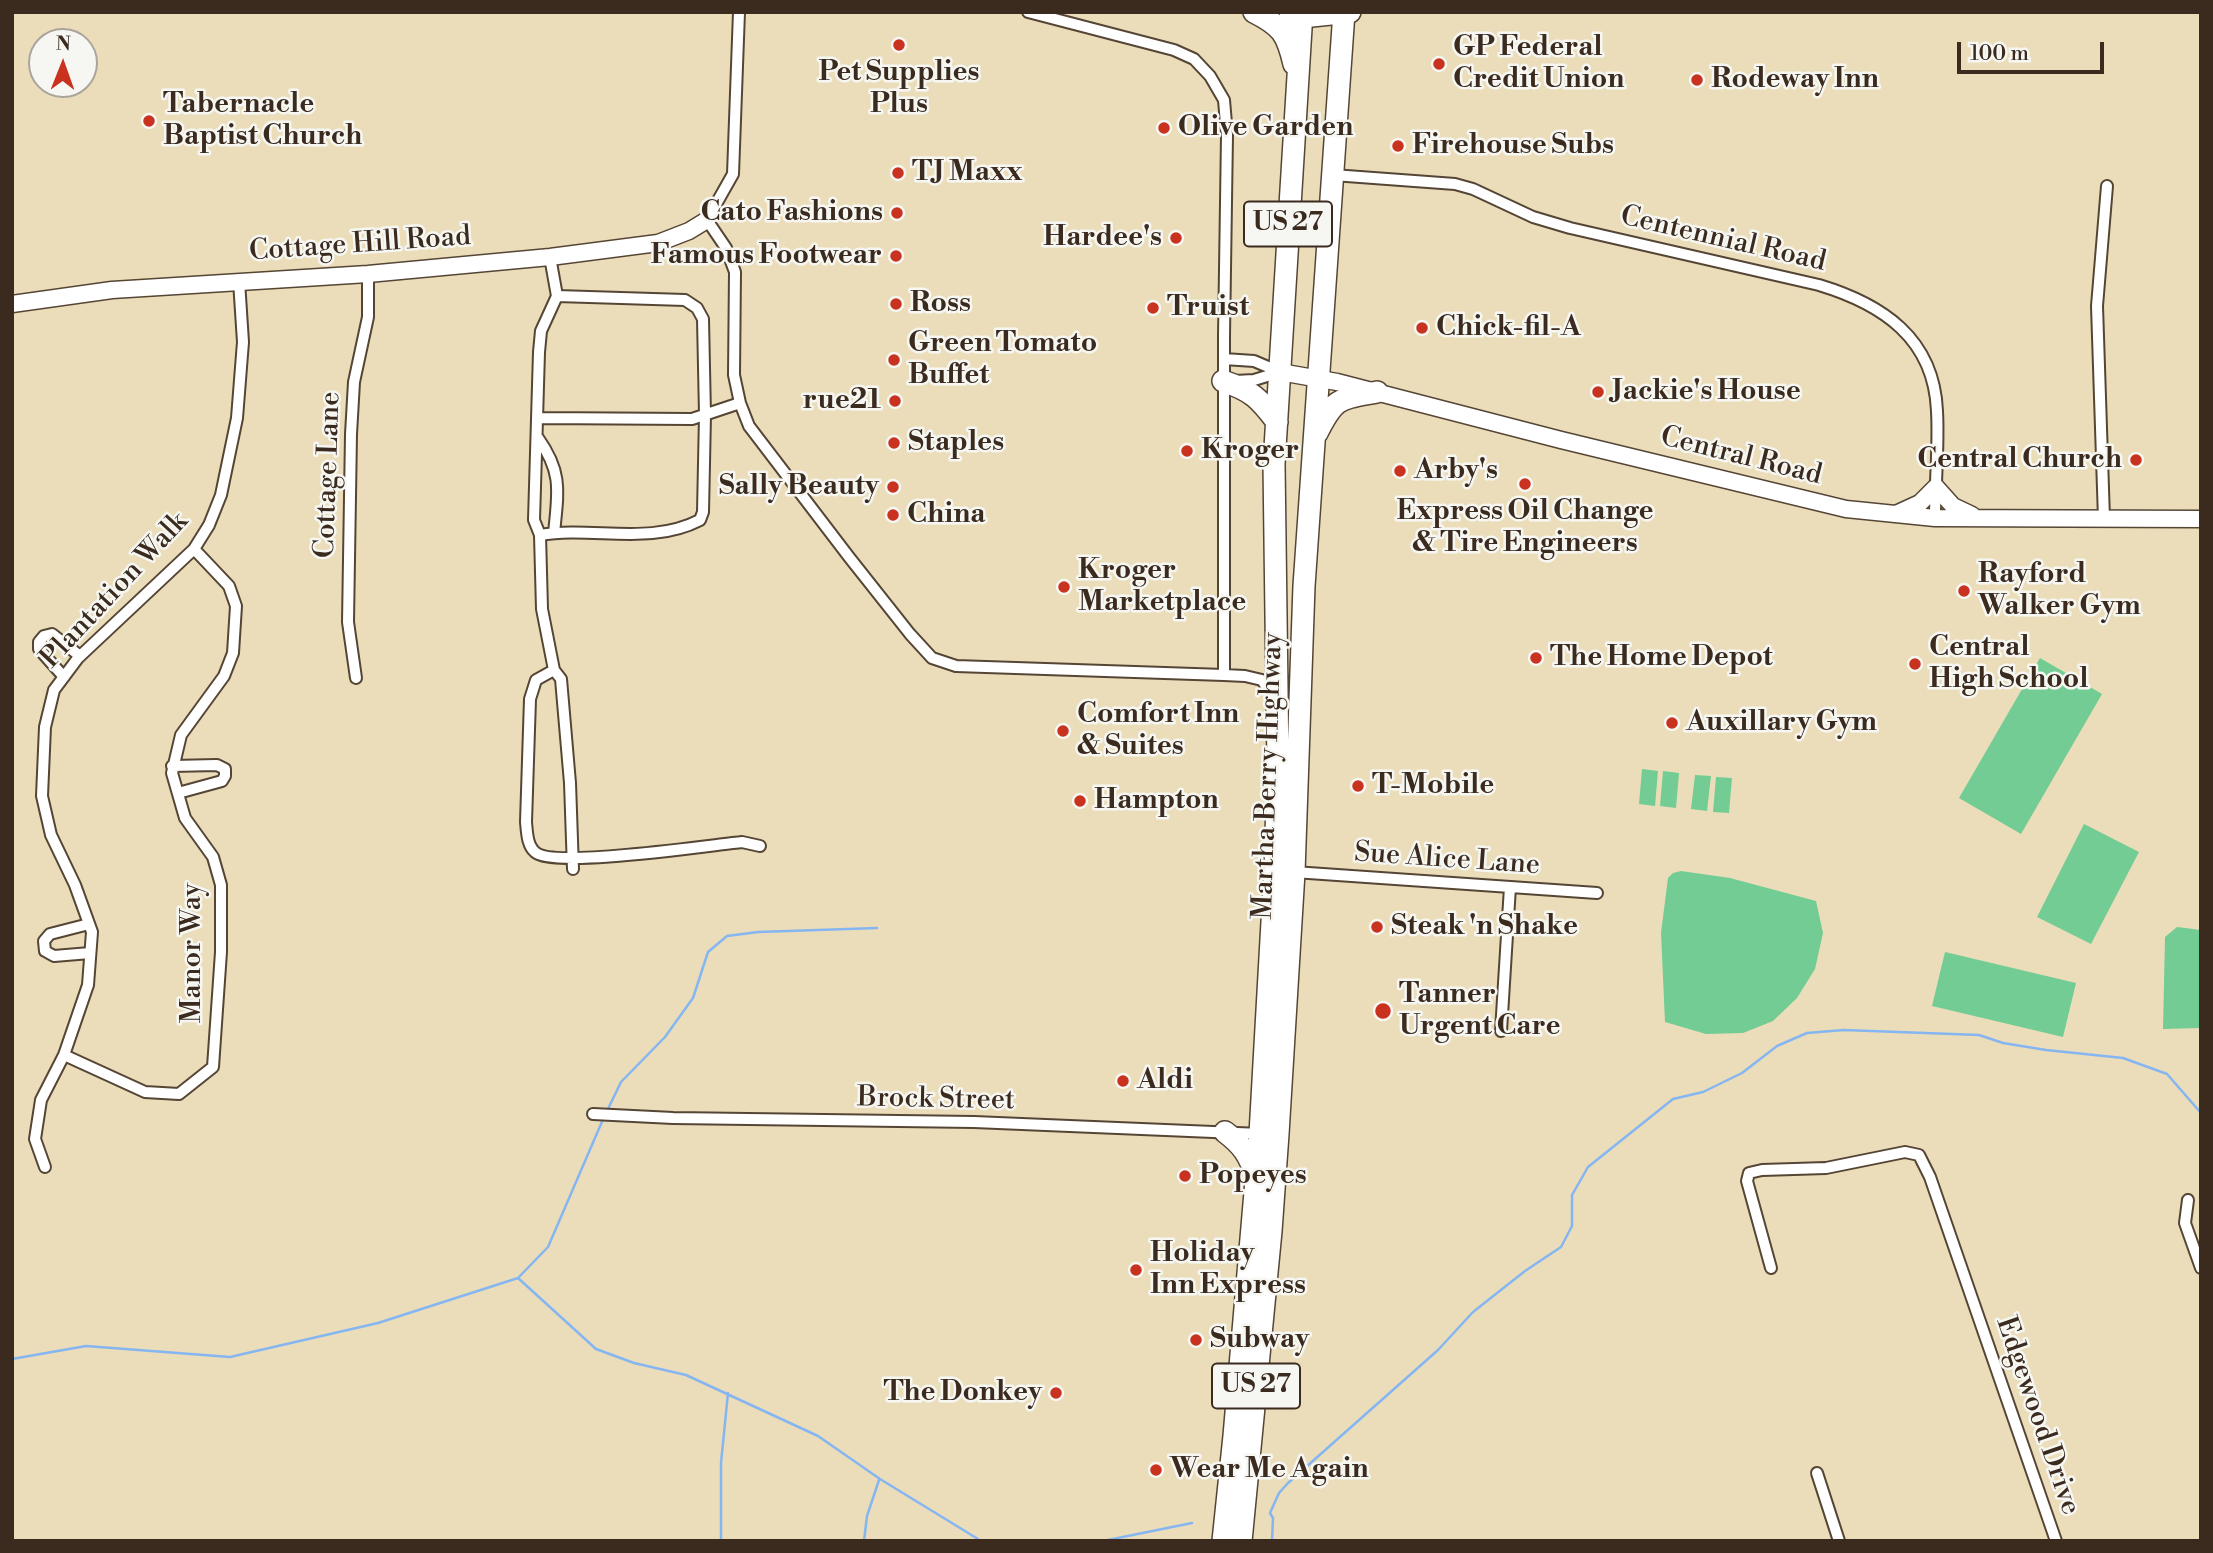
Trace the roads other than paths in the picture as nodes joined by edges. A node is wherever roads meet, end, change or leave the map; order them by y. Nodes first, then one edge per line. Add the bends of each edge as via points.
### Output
1 (739, 12) edge
2 (1028, 12) edge
3 (1254, 12) edge
4 (1269, 12) edge
5 (1346, 13) edge
6 (1302, 15) edge
7 (1297, 76) junction
8 (1333, 175) junction
9 (2107, 186) dead end
10 (707, 220) junction
11 (550, 257) junction
12 (368, 274) junction
13 (239, 281) junction
14 (557, 296) junction
15 (12, 304) edge
16 (1224, 359) junction
17 (1280, 372) junction
18 (1318, 378) junction
19 (1223, 381) junction
20 (1377, 392) junction
21 (740, 402) junction
22 (705, 415) junction
23 (538, 418) junction
24 (1277, 422) junction
25 (538, 438) junction
26 (1315, 438) junction
27 (1936, 487) junction
28 (1894, 515) junction
29 (1935, 518) junction
30 (1981, 519) junction
31 (2105, 519) junction
32 (2201, 519) edge
33 (554, 533) junction
34 (540, 535) junction
35 (194, 549) junction
36 (80, 656) junction
37 (1268, 662) junction
38 (554, 670) junction
39 (1224, 675) junction
40 (1245, 676) junction
41 (64, 677) junction
42 (356, 678) dead end
43 (1276, 705) junction
44 (172, 766) junction
45 (178, 793) junction
46 (760, 846) dead end
47 (573, 864) junction
48 (1284, 870) junction
49 (1510, 887) junction
50 (1597, 892) dead end
51 (89, 924) junction
52 (90, 953) junction
53 (1501, 1031) dead end
54 (64, 1055) junction
55 (1262, 1099) junction
56 (593, 1114) dead end
57 (1225, 1132) junction
58 (1269, 1134) junction
59 (45, 1167) dead end
60 (1256, 1180) junction
61 (2188, 1200) dead end
62 (1770, 1268) dead end
63 (2201, 1268) edge
64 (1817, 1473) dead end
65 (1223, 1541) edge
66 (1241, 1541) edge
67 (1839, 1541) edge
68 (2056, 1541) edge

1 - 10 street via 733,174
2 - 16 street via 1174,50 1194,60 1224,100
3 - 7 highway via 1284,33
4 - 6 highway
5 - 6 highway
5 - 8 highway, Martha Berry Highway / US 27
6 - 7 highway, Martha Berry Highway / US 27
7 - 17 highway, Martha Berry Highway / US 27
8 - 18 highway, Martha Berry Highway / US 27
8 - 27 street, Centennial Road via 1455,184 1532,217 1851,294 1895,320 1930,374 1937,409
9 - 31 street via 2097,306
10 - 11 street, Cottage Hill Road via 658,243
10 - 21 street via 735,272 734,375
11 - 12 street, Cottage Hill Road
11 - 14 street
12 - 13 street, Cottage Hill Road
12 - 42 street, Cottage Lane via 368,317 354,382 351,434 348,622
13 - 15 street, Cottage Hill Road via 111,290
13 - 35 street, Plantation Walk via 243,342 237,418 221,495
14 - 22 street via 685,300 697,308 703,319
14 - 23 street via 541,331
16 - 17 street, Central Road via 1254,361
16 - 19 street
17 - 18 street, Central Road
17 - 19 street, Central Road via 1254,380
17 - 24 highway, Martha Berry Highway / US 27
18 - 20 street, Central Road
18 - 26 highway, Martha Berry Highway / US 27
19 - 24 highway via 1247,389
19 - 39 street
20 - 26 highway via 1334,404
20 - 28 street, Central Road via 1824,505
21 - 22 street
21 - 39 street via 749,426 766,450 932,658 956,666
22 - 23 street via 692,419
22 - 33 street via 700,520 633,535
23 - 25 street
24 - 37 highway, Martha Berry Highway / US 27
25 - 33 street via 558,478
25 - 34 street via 534,520
26 - 48 highway, Martha Berry Highway / US 27
27 - 28 street via 1920,503
27 - 29 street, Centennial Road
27 - 30 street via 1953,506
28 - 29 street, Central Road
29 - 30 street, Central Road
30 - 31 street, Central Road
31 - 32 street, Central Road
33 - 34 street
34 - 38 street via 542,609
35 - 36 street, Plantation Walk
35 - 44 street via 229,586 236,606 233,653 224,676 181,735
36 - 41 street, Plantation Walk
36 - 41 street via 52,634 39,642 39,649
37 - 40 street
37 - 43 highway, Martha Berry Highway / US 27
38 - 47 street via 561,679
38 - 47 street via 536,680 530,699 527,836 543,857
39 - 40 street
40 - 43 street via 1262,680
41 - 51 street, Plantation Walk via 54,690 45,727 42,796 51,835
43 - 48 highway, Martha Berry Highway / US 27
44 - 45 street, Manor Way
44 - 45 street via 218,765 225,769 222,781
45 - 54 street, Manor Way via 186,818 213,857 221,885 214,1067 179,1094 145,1092
46 - 47 street via 742,842
48 - 49 street, Sue Alice Lane
48 - 55 highway, Martha Berry Highway / US 27
48 - 58 highway, Martha Berry Highway / US 27
49 - 50 street, Sue Alice Lane
49 - 53 street
51 - 52 street, Plantation Walk
51 - 52 street via 50,934 44,941 45,950 54,956
52 - 54 street, Plantation Walk via 88,985
54 - 59 street, Plantation Walk via 41,1100 35,1139
55 - 57 highway via 1247,1120
55 - 58 highway, Martha Berry Highway / US 27
56 - 57 street, Brock Street
57 - 58 street, Brock Street
57 - 60 highway via 1245,1151
58 - 60 highway, Martha Berry Highway / US 27
58 - 66 highway, Martha Berry Highway / US 27
60 - 65 highway, Martha Berry Highway / US 27
61 - 63 street via 2185,1223
62 - 68 street, Edgewood Drive via 1748,1173 1919,1155
64 - 67 street

